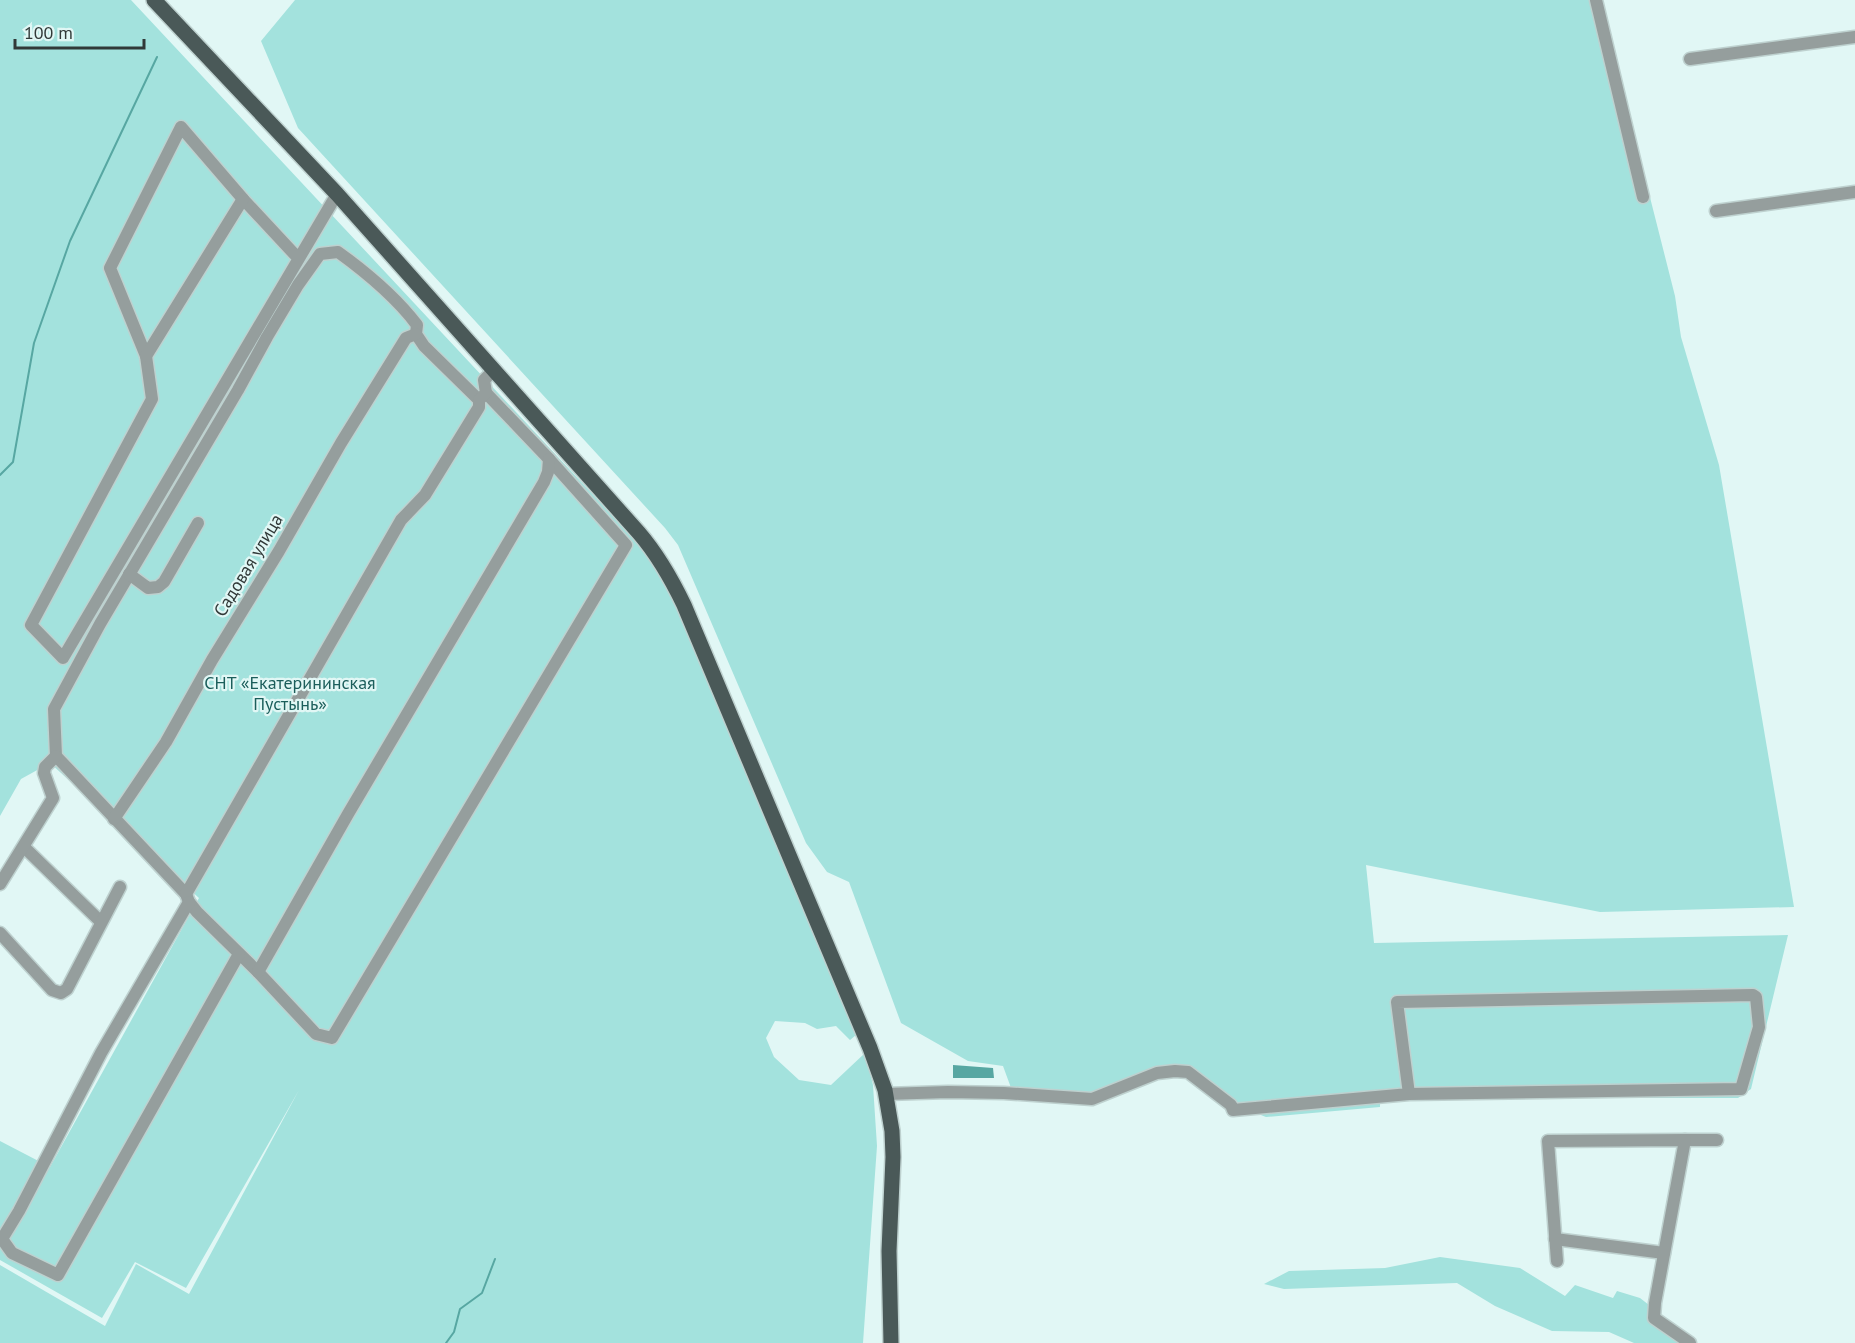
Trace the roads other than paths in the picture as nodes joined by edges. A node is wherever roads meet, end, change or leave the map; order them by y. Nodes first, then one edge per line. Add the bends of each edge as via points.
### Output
1 (154, 0) edge
2 (1596, 0) edge
3 (1855, 37) edge
4 (1690, 59) dead end
5 (1855, 192) edge
6 (337, 194) junction
7 (1644, 197) dead end
8 (243, 199) junction
9 (1716, 211) dead end
10 (298, 258) junction
11 (416, 334) junction
12 (146, 356) junction
13 (493, 371) junction
14 (482, 397) junction
15 (549, 459) junction
16 (198, 523) dead end
17 (632, 525) junction
18 (626, 545) junction
19 (129, 574) junction
20 (56, 756) junction
21 (114, 819) junction
22 (24, 848) junction
23 (0, 884) edge
24 (120, 887) dead end
25 (188, 898) junction
26 (100, 922) junction
27 (0, 933) edge
28 (238, 954) junction
29 (258, 972) junction
30 (885, 1094) junction
31 (1409, 1094) junction
32 (1685, 1140) junction
33 (1717, 1140) dead end
34 (1555, 1239) junction
35 (1664, 1253) junction
36 (1557, 1262) dead end
37 (891, 1343) edge
38 (1690, 1343) edge

1 - 6 main road
2 - 7 street
3 - 4 street
5 - 9 street
6 - 10 street
6 - 13 main road
8 - 10 street
8 - 12 street
8 - 12 street via 181,127 110,268
10 - 12 street via 63,658 31,625 152,399
11 - 14 street via 424,346
11 - 19 street via 417,325 408,313 369,275 338,252 320,254 298,285
11 - 21 street, Садовая улица via 406,338 400,347 166,742
13 - 14 street via 484,380
13 - 17 main road
14 - 15 street
14 - 25 street via 425,495 402,520
15 - 18 street
15 - 29 street via 544,482
16 - 19 street via 158,587 148,588
17 - 18 street
17 - 30 main road via 655,551 684,604 870,1048
18 - 29 street via 332,1038 316,1034
19 - 20 street via 54,709
20 - 21 street
20 - 22 street via 44,773 53,798
21 - 25 street
22 - 23 street
22 - 26 street
24 - 26 street
25 - 28 street
25 - 28 street via 2,1239 12,1253 58,1275
26 - 27 street via 67,989 61,993 52,990
28 - 29 street
30 - 31 street via 1004,1093 1092,1099 1157,1073 1175,1071 1196,1077 1233,1110
30 - 37 main road via 893,1157
31 - 31 street via 1741,1089 1759,1027 1756,998 1753,995 1397,1002
32 - 33 street
32 - 34 street via 1548,1141
32 - 35 street
34 - 35 street
34 - 36 street
35 - 38 street via 1654,1318

